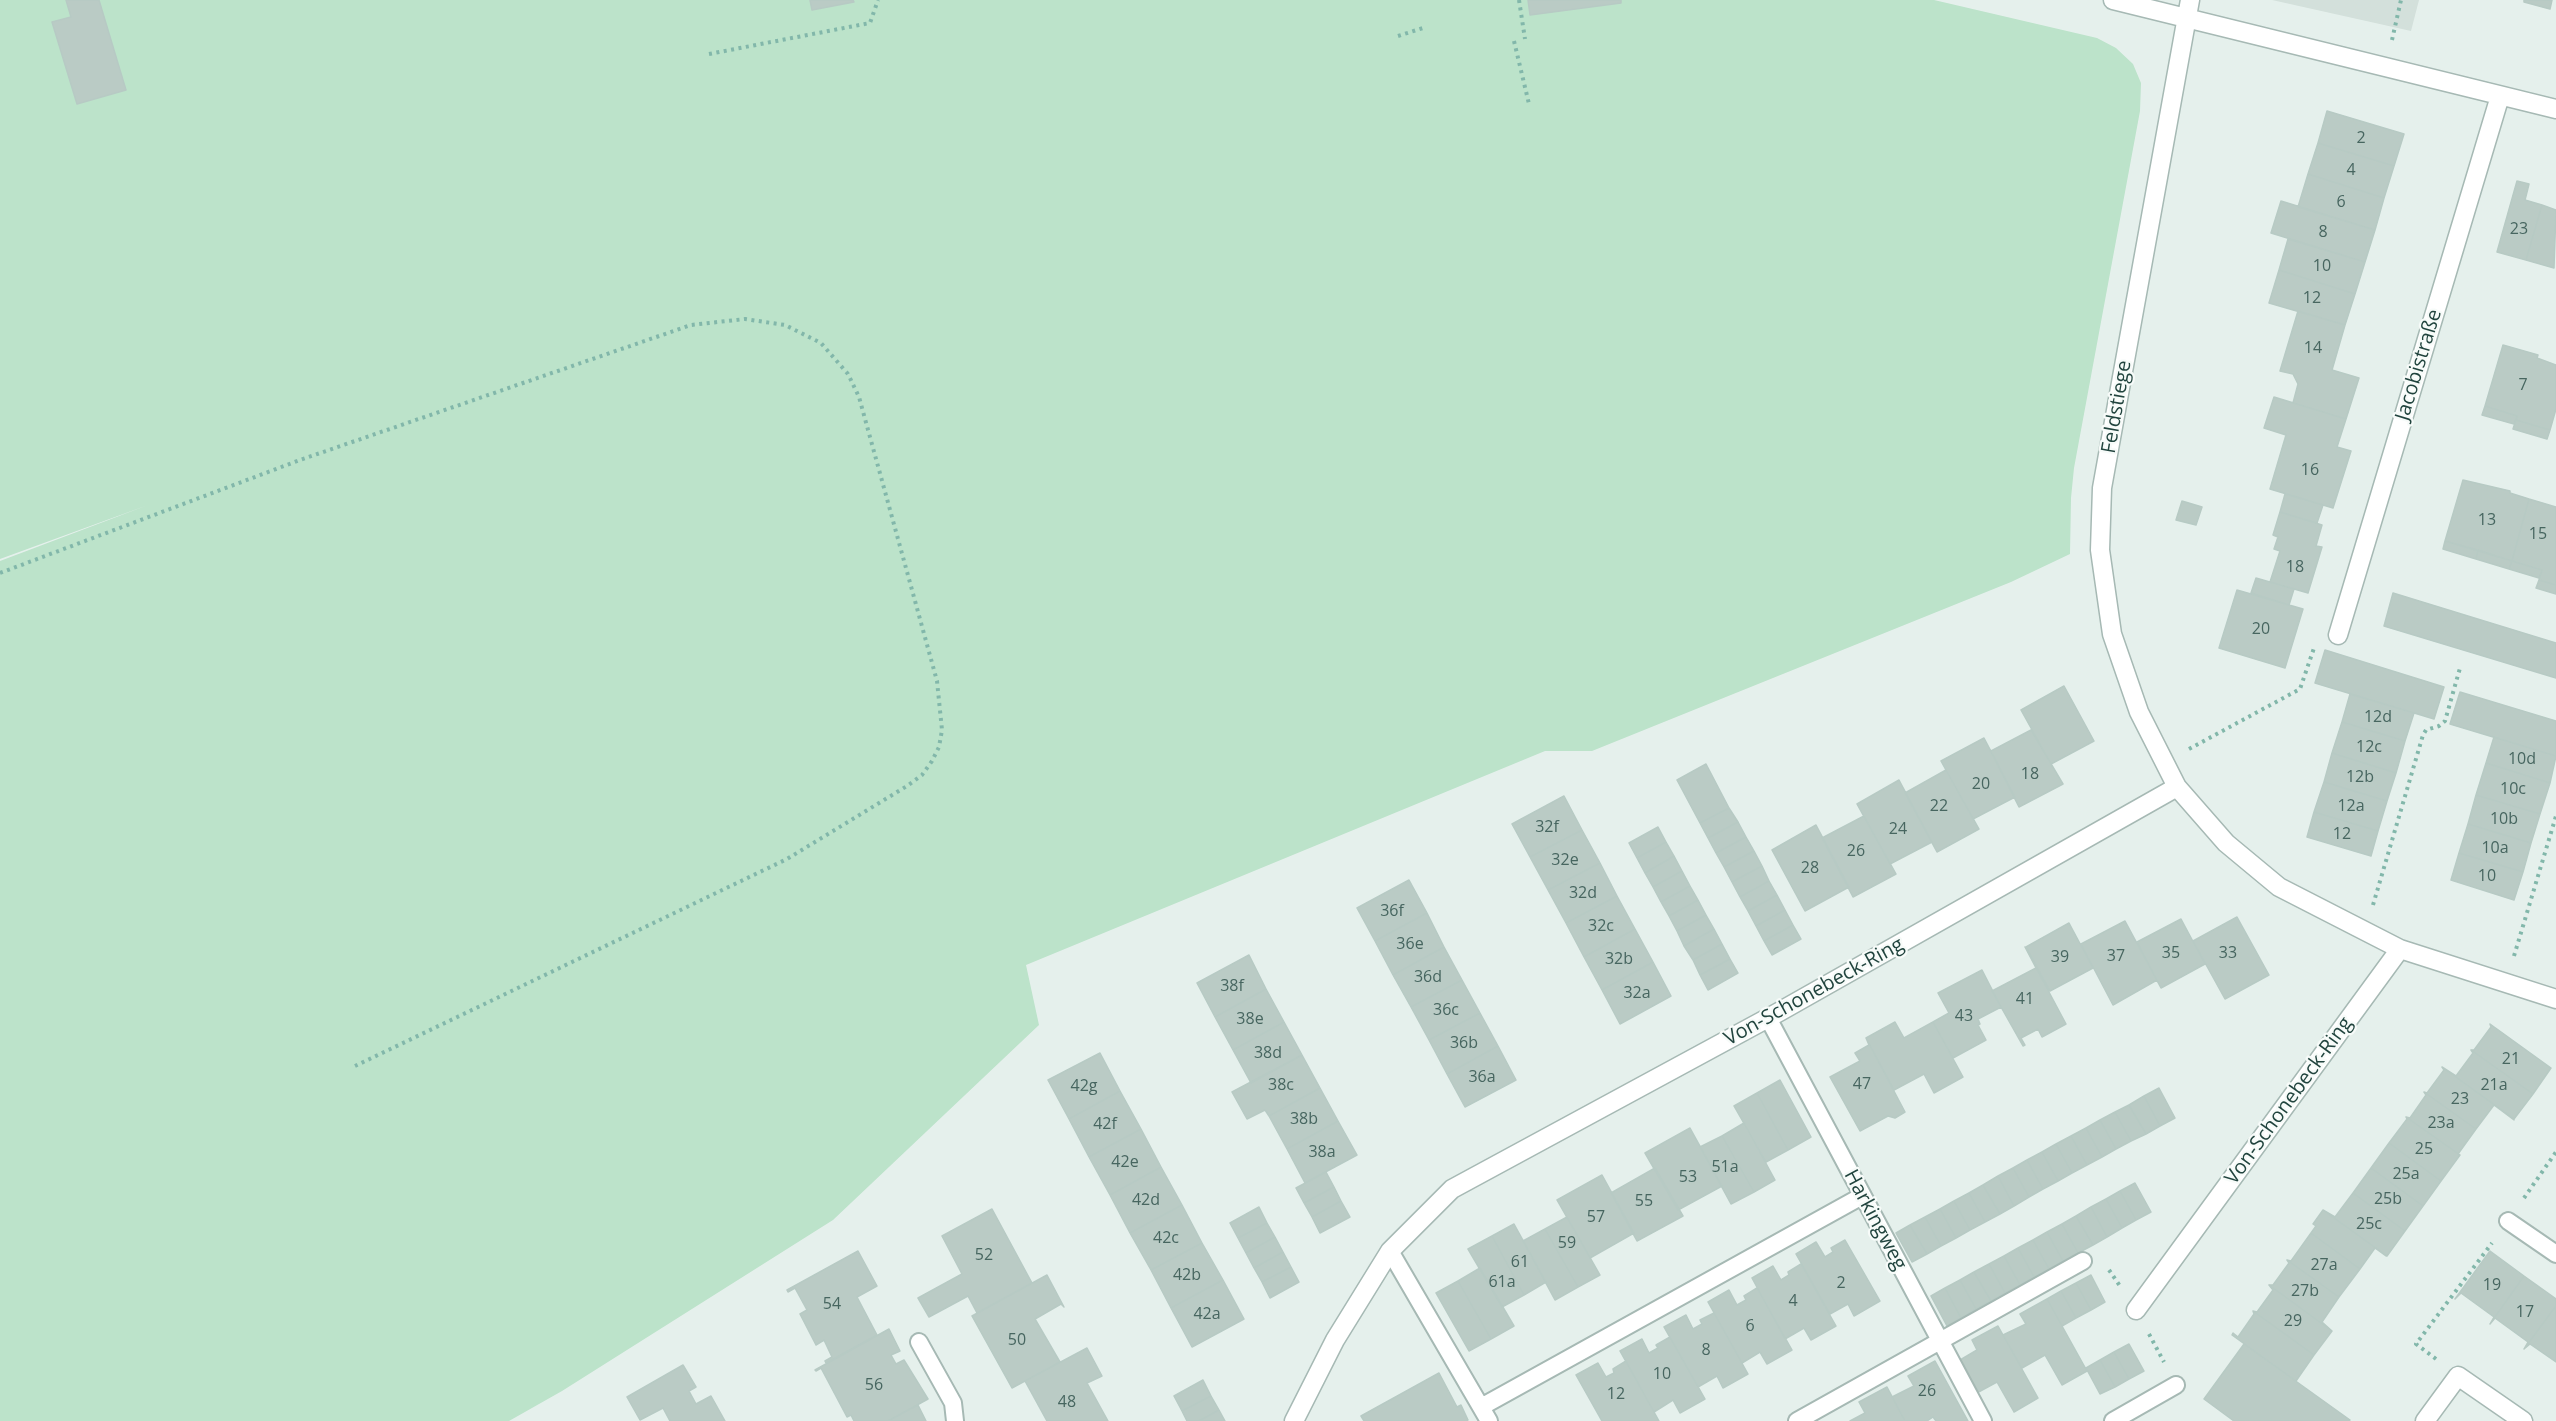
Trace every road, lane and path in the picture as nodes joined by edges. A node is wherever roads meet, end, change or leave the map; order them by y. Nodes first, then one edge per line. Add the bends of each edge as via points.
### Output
1 (878, 0) edge
2 (1519, 0) edge
3 (2113, 0) edge
4 (2401, 0) edge
5 (2188, 9) edge
6 (1423, 28) dead end
7 (1398, 36) dead end
8 (1526, 39) dead end
9 (1514, 41) dead end
10 (710, 54) dead end
11 (2387, 67) junction
12 (2500, 96) junction
13 (1528, 104) dead end
14 (2556, 109) edge
15 (0, 573) edge
16 (2338, 635) joint
17 (2460, 668) dead end
18 (2165, 763) junction
19 (2177, 787) junction
20 (2556, 816) edge
21 (2366, 932) junction
22 (2400, 949) junction
23 (2506, 983) junction
24 (2556, 999) edge
25 (1768, 1018) junction
26 (355, 1066) dead end
27 (2556, 1152) edge
28 (1862, 1196) junction
29 (2508, 1221) junction
30 (1390, 1251) junction
31 (2556, 1254) edge
32 (2083, 1261) joint
33 (2136, 1310) joint
34 (919, 1342) dead end
35 (1941, 1342) junction
36 (2458, 1376) junction
37 (2176, 1385) dead end
38 (1485, 1414) edge
39 (955, 1421) edge
40 (1294, 1421) edge
41 (1797, 1421) edge
42 (1983, 1421) edge
43 (2113, 1421) edge
44 (2426, 1421) edge
45 (2523, 1421) edge

1 - 10 path via 870,23
2 - 8 path
3 - 5 street
4 - 11 path
5 - 11 street
5 - 18 street, Feldstiege via 2102,498 2100,550 2112,634 2139,712
6 - 7 path
9 - 13 path
11 - 12 street
12 - 14 street
12 - 16 street, Jacobistraße
15 - 26 path via 300,460 691,325 745,319 786,325 821,343 848,374 859,397 937,681 942,730 939,747 922,775 787,859
16 - 18 path via 2316,641 2300,689
17 - 21 path via 2445,721 2423,735
18 - 19 street, Feldstiege
19 - 21 street via 2226,843 2279,887
19 - 25 street, Von-Schonebeck-Ring
20 - 23 path
21 - 22 street
22 - 23 street
22 - 33 street, Von-Schonebeck-Ring
23 - 24 street
25 - 28 lane, Harkingweg
25 - 30 street, Von-Schonebeck-Ring via 1452,1189
27 - 29 path
28 - 35 lane, Harkingweg
28 - 38 lane
29 - 31 lane
29 - 36 path via 2416,1344
30 - 38 lane
30 - 40 street, Von-Schonebeck-Ring via 1335,1340
32 - 33 path via 2108,1268
32 - 35 lane
34 - 39 lane via 953,1403
35 - 41 lane
35 - 42 lane, Harkingweg
36 - 44 street
36 - 45 street
37 - 43 lane

